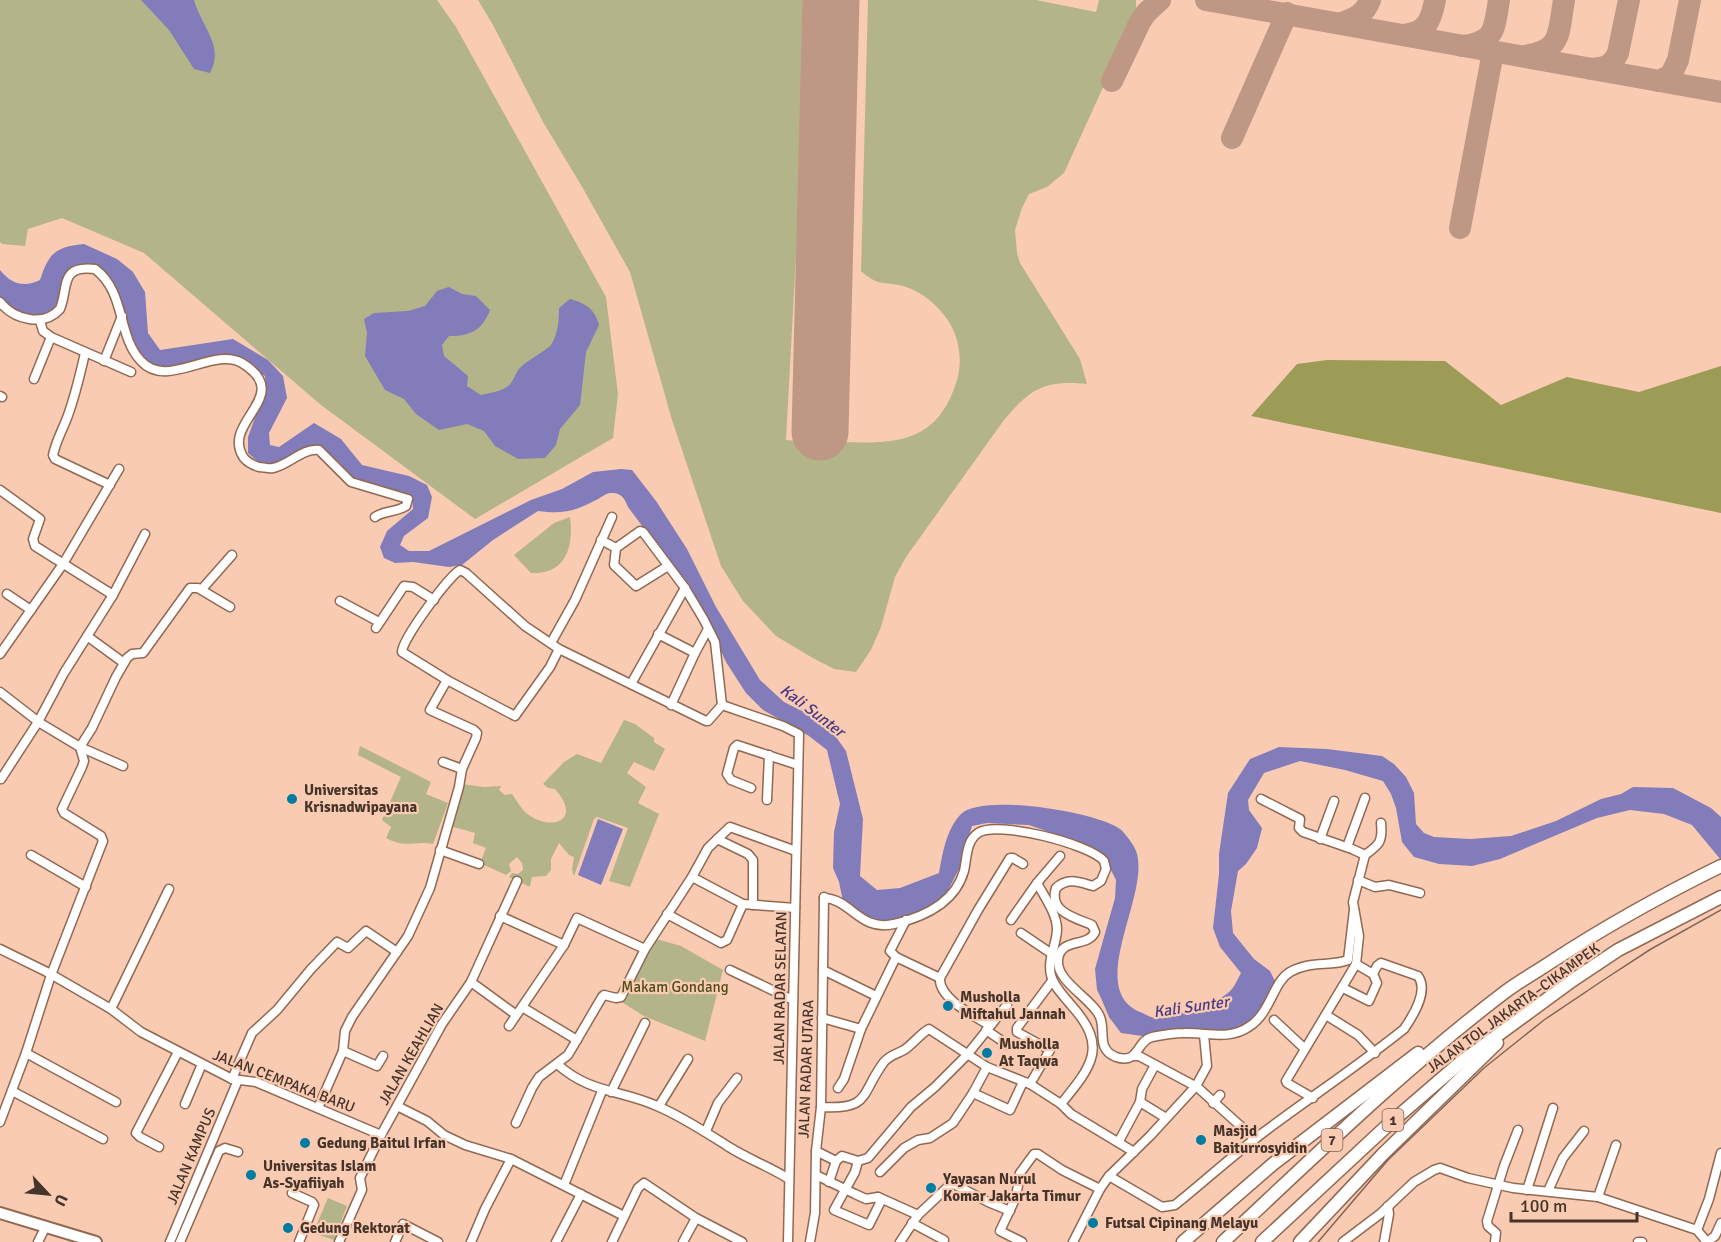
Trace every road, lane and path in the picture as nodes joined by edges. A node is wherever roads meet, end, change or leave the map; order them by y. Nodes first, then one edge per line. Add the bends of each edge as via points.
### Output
1 (0, 302) edge
2 (122, 316) junction
3 (40, 321) junction
4 (51, 337) junction
5 (85, 353) junction
6 (104, 361) junction
7 (131, 372) dead end
8 (34, 379) dead end
9 (119, 469) dead end
10 (110, 485) junction
11 (0, 490) edge
12 (375, 517) dead end
13 (612, 517) dead end
14 (145, 534) dead end
15 (601, 540) junction
16 (616, 548) junction
17 (232, 555) dead end
18 (63, 564) junction
19 (668, 566) junction
20 (684, 588) junction
21 (202, 589) junction
22 (7, 594) dead end
23 (113, 595) junction
24 (434, 600) junction
25 (340, 601) dead end
26 (230, 606) dead end
27 (31, 610) junction
28 (708, 629) junction
29 (658, 634) junction
30 (87, 636) junction
31 (551, 643) junction
32 (559, 649) junction
33 (695, 653) junction
34 (0, 654) edge
35 (124, 663) junction
36 (447, 680) junction
37 (631, 684) junction
38 (0, 692) edge
39 (671, 705) junction
40 (722, 705) junction
41 (38, 722) junction
42 (80, 747) junction
43 (768, 755) junction
44 (443, 762) dead end
45 (798, 765) junction
46 (123, 766) dead end
47 (462, 769) junction
48 (1, 779) edge
49 (751, 788) dead end
50 (1365, 798) dead end
51 (1261, 799) dead end
52 (767, 800) dead end
53 (1334, 801) dead end
54 (1381, 823) dead end
55 (717, 839) junction
56 (1320, 839) junction
57 (1347, 847) junction
58 (440, 850) junction
59 (796, 851) junction
60 (31, 855) dead end
61 (1365, 855) junction
62 (1060, 856) dead end
63 (479, 864) dead end
64 (1023, 864) dead end
65 (1721, 866) edge
66 (692, 877) junction
67 (1358, 880) junction
68 (517, 882) dead end
69 (1037, 883) junction
70 (86, 887) junction
71 (169, 889) dead end
72 (1420, 893) dead end
73 (1721, 897) edge
74 (743, 904) junction
75 (753, 905) junction
76 (795, 908) junction
77 (1354, 910) junction
78 (667, 914) junction
79 (500, 916) junction
80 (1011, 920) dead end
81 (906, 921) junction
82 (1021, 933) dead end
83 (564, 945) junction
84 (0, 949) edge
85 (645, 949) junction
86 (397, 952) junction
87 (1052, 954) junction
88 (896, 957) junction
89 (1356, 964) junction
90 (730, 970) dead end
91 (824, 970) junction
92 (1373, 974) junction
93 (51, 975) junction
94 (940, 978) junction
95 (1052, 981) junction
96 (471, 982) junction
97 (1343, 988) junction
98 (876, 996) junction
99 (793, 1000) junction
100 (1007, 1005) dead end
101 (522, 1007) junction
102 (111, 1009) junction
103 (1533, 1010) junction
104 (515, 1014) junction
105 (1326, 1015) junction
106 (822, 1018) junction
107 (1274, 1020) dead end
108 (645, 1023) dead end
109 (509, 1026) dead end
110 (988, 1028) junction
111 (861, 1029) junction
112 (1204, 1035) junction
113 (577, 1040) junction
114 (1443, 1040) junction
115 (1008, 1045) dead end
116 (1305, 1050) junction
117 (343, 1051) junction
118 (178, 1052) junction
119 (26, 1053) junction
120 (1375, 1053) junction
121 (967, 1055) junction
122 (383, 1056) dead end
123 (1133, 1056) junction
124 (688, 1059) dead end
125 (198, 1062) junction
126 (556, 1064) junction
127 (1155, 1065) junction
128 (987, 1067) junction
129 (737, 1078) dead end
130 (235, 1079) junction
131 (1026, 1083) junction
132 (1195, 1086) junction
133 (838, 1088) dead end
134 (12, 1091) junction
135 (606, 1092) junction
136 (973, 1093) junction
137 (1220, 1095) dead end
138 (1313, 1098) junction
139 (116, 1102) dead end
140 (1140, 1102) junction
141 (1213, 1103) junction
142 (185, 1104) dead end
143 (1061, 1104) junction
144 (397, 1106) junction
145 (659, 1106) junction
146 (318, 1107) junction
147 (821, 1107) junction
148 (1553, 1108) dead end
149 (1166, 1118) junction
150 (0, 1122) edge
151 (516, 1123) dead end
152 (1518, 1130) dead end
153 (706, 1131) junction
154 (1584, 1131) dead end
155 (381, 1135) junction
156 (103, 1139) dead end
157 (1255, 1139) junction
158 (1119, 1141) junction
159 (1616, 1144) dead end
160 (159, 1147) dead end
161 (816, 1151) junction
162 (237, 1152) dead end
163 (1134, 1152) junction
164 (1721, 1153) edge
165 (511, 1160) junction
166 (836, 1161) junction
167 (858, 1161) junction
168 (1720, 1165) edge
169 (880, 1172) dead end
170 (816, 1175) junction
171 (1109, 1176) junction
172 (789, 1179) junction
173 (830, 1182) junction
174 (564, 1185) junction
175 (1497, 1185) junction
176 (845, 1190) junction
177 (1100, 1190) junction
178 (1527, 1190) junction
179 (1548, 1191) junction
180 (292, 1193) dead end
181 (581, 1194) junction
182 (879, 1197) junction
183 (1598, 1197) junction
184 (1388, 1206) junction
185 (1010, 1211) junction
186 (0, 1213) edge
187 (918, 1215) junction
188 (624, 1216) junction
189 (696, 1218) junction
190 (912, 1223) junction
191 (1721, 1223) edge
192 (46, 1226) junction
193 (1697, 1230) junction
194 (944, 1240) dead end
195 (341, 1241) edge
196 (38, 1242) edge
197 (96, 1242) edge
198 (170, 1242) edge
199 (180, 1242) edge
200 (299, 1242) edge
201 (395, 1242) edge
202 (438, 1242) edge
203 (471, 1242) edge
204 (556, 1242) edge
205 (612, 1242) edge
206 (683, 1242) edge
207 (742, 1242) edge
208 (788, 1242) edge
209 (810, 1242) edge
210 (900, 1242) edge
211 (1022, 1242) edge
212 (1073, 1242) edge
213 (1183, 1242) edge
214 (1223, 1242) edge
215 (1262, 1242) edge
216 (1300, 1242) edge
217 (1343, 1242) edge
218 (1384, 1242) edge
219 (1495, 1242) edge
220 (1707, 1242) edge

1 - 3 street via 5,308
2 - 3 street via 108,281 88,268 70,274 60,309
2 - 6 street
2 - 12 street via 130,345 148,368 173,371 223,359 240,362 252,371 261,380 262,388 240,434 240,448 246,460 274,468 319,450 351,482 408,499 402,509
3 - 4 street via 43,331
4 - 5 street
4 - 8 street
5 - 6 street
5 - 10 street via 76,393 53,455
6 - 7 street
9 - 10 street
10 - 18 street
11 - 18 street via 36,514 39,519 32,543
13 - 15 street
14 - 23 street
15 - 16 street
15 - 31 street
16 - 19 street via 643,531
16 - 19 street via 614,564 636,586
17 - 21 street
18 - 23 street
18 - 27 street
19 - 20 street
20 - 28 street
20 - 29 street
21 - 26 street
21 - 35 street via 190,588 143,653 129,655
22 - 27 street
23 - 30 street
24 - 25 street via 404,586 378,625
24 - 31 street via 458,570
24 - 36 street via 404,642 402,652
27 - 34 street
28 - 33 street
28 - 40 street via 716,648
29 - 33 street
29 - 37 street
30 - 35 street
30 - 41 street
31 - 32 street
32 - 36 street via 515,716
32 - 37 street
33 - 39 street
35 - 42 street
36 - 47 street via 430,710 477,733
37 - 39 street
38 - 41 street
39 - 40 street via 707,721
40 - 45 street, JALAN RADAR SELATAN via 799,735
41 - 42 street
41 - 48 street
42 - 46 street
42 - 70 street via 84,761 62,809 103,838
43 - 45 street
43 - 49 street via 741,745 734,748 728,777
43 - 52 street
44 - 47 street
45 - 59 street, JALAN RADAR SELATAN
47 - 58 street
50 - 57 street
51 - 56 street via 1300,819 1301,830
53 - 56 street
54 - 61 street via 1378,846
55 - 59 street via 733,827
55 - 66 street
55 - 75 street via 753,860
56 - 57 street
57 - 61 street
58 - 63 street
58 - 86 street via 430,888
59 - 76 street, JALAN RADAR SELATAN
60 - 70 street
61 - 67 street
62 - 69 street
64 - 94 street via 1010,858
65 - 114 highway, JALAN TOL JAKARTA–CIKAMPEK / 7 via 1651,900 1575,947 1508,990
66 - 74 street
66 - 78 street
67 - 72 street via 1375,887 1389,885
67 - 77 street
68 - 79 street, JALAN KEAHLIAN
69 - 80 street
69 - 87 street via 1055,919
70 - 93 street
71 - 102 street
73 - 103 highway, JALAN TOL JAKARTA–CIKAMPEK via 1617,950
74 - 75 street
74 - 78 street via 728,940 722,943
75 - 76 street
76 - 99 street, JALAN RADAR SELATAN
77 - 89 street via 1359,936
77 - 112 street via 1348,960 1293,970 1284,977 1264,1014 1248,1028 1224,1035
78 - 85 street
79 - 83 street
79 - 96 street, JALAN KEAHLIAN
81 - 88 street via 890,951
81 - 91 street, JALAN RADAR UTARA via 871,924 839,902 824,897
81 - 123 street via 941,905 962,875 971,841 983,830 1024,831 1092,852 1104,861 1106,869 1101,881 1093,886 1074,880 1066,882 1056,888 1055,894 1061,911 1092,925 1094,934 1065,946 1058,962 1064,977 1100,1017 1104,1047 1116,1057
82 - 87 street
83 - 85 street via 577,918
83 - 101 street
84 - 93 street, JALAN CEMPAKA BARU
85 - 113 street via 621,997 603,996
86 - 117 street via 352,1017 345,1031
86 - 130 street, JALAN KAMPUS via 366,931 348,948 337,942 252,1033
87 - 95 street
88 - 94 street
88 - 98 street
89 - 92 street
89 - 97 street
90 - 99 street
91 - 98 street
91 - 106 street, JALAN RADAR UTARA
92 - 97 street via 1377,983 1369,1001
92 - 120 street via 1381,963 1419,976 1423,990 1404,1029
93 - 102 street, JALAN CEMPAKA BARU
93 - 119 street
94 - 110 street via 947,996
95 - 131 street via 1017,1028 1017,1032 1050,1050
95 - 143 street via 1083,1018 1093,1039 1087,1067
96 - 104 street
96 - 144 street, JALAN KEAHLIAN via 442,1024
97 - 105 street
98 - 111 street
99 - 172 street, JALAN RADAR SELATAN
100 - 110 street
101 - 104 street
101 - 113 street
102 - 118 street, JALAN CEMPAKA BARU via 141,1032
103 - 215 highway, JALAN TOL JAKARTA–CIKAMPEK / 1 via 1416,1100
103 - 216 highway via 1383,1154
104 - 109 street
105 - 116 street
105 - 120 street via 1358,1035
106 - 111 street
106 - 147 street, JALAN RADAR UTARA
107 - 116 street
108 - 135 street
110 - 115 street
110 - 121 street
111 - 133 street
112 - 123 street via 1152,1037
112 - 132 street via 1207,1066
113 - 126 street via 568,1055
114 - 213 highway via 1423,1050 1332,1118
114 - 214 highway, JALAN TOL JAKARTA–CIKAMPEK / 7
116 - 138 street via 1286,1082
117 - 122 street via 377,1066
117 - 146 street
118 - 125 street, JALAN CEMPAKA BARU
118 - 160 street via 136,1133
119 - 134 street
119 - 139 street
120 - 138 street
121 - 128 street
121 - 147 street via 928,1029 887,1059 854,1105
121 - 167 street via 911,1107 868,1158
123 - 127 street
124 - 145 street
125 - 130 street, JALAN CEMPAKA BARU
125 - 142 street
126 - 135 street
126 - 151 street via 539,1077
127 - 132 street
127 - 140 street via 1142,1089
128 - 131 street
128 - 136 street
129 - 153 street via 718,1103
130 - 146 street, JALAN CEMPAKA BARU via 256,1082
130 - 198 street, JALAN KAMPUS
131 - 136 street via 1010,1110
131 - 143 street
132 - 141 street
132 - 149 street
134 - 150 street
134 - 156 street
135 - 145 street
135 - 174 street
136 - 169 street via 953,1123 904,1148
137 - 141 street
138 - 157 street
140 - 149 street
140 - 158 street
141 - 157 street
143 - 158 street via 1071,1114
144 - 155 street, JALAN KEAHLIAN
144 - 165 street via 465,1145
145 - 153 street
146 - 155 street, JALAN CEMPAKA BARU
147 - 161 street, JALAN RADAR UTARA
148 - 178 street
149 - 163 street
152 - 175 street
153 - 172 street
154 - 179 street via 1563,1158
155 - 195 street, JALAN KEAHLIAN via 360,1179 362,1190
157 - 171 street via 1175,1205 1162,1207
158 - 163 street
159 - 183 street
161 - 166 street
161 - 170 street, JALAN RADAR UTARA
162 - 199 street via 225,1148 219,1151
163 - 171 street
164 - 168 street
165 - 174 street
165 - 203 street
166 - 167 street via 842,1156
166 - 173 street
167 - 176 street
168 - 193 street
170 - 173 street
170 - 209 street, JALAN RADAR UTARA
171 - 177 street
172 - 208 street, JALAN RADAR SELATAN
173 - 176 street
174 - 181 street
175 - 178 street
175 - 184 street via 1446,1169 1434,1170
175 - 219 street via 1487,1221 1496,1233
176 - 182 street via 866,1199
176 - 182 street via 834,1210 867,1225 880,1203
177 - 185 street via 1034,1154 1020,1173
177 - 212 street
178 - 179 street
179 - 183 street
180 - 200 street via 314,1205
181 - 188 street
181 - 204 street
182 - 187 street
183 - 193 street
184 - 217 street
184 - 218 street
185 - 187 street via 952,1183
185 - 211 street via 1000,1231
186 - 192 main road
187 - 190 street
188 - 189 street via 644,1183
188 - 205 street
189 - 206 street
189 - 207 street
190 - 194 street
190 - 210 street
191 - 220 street
192 - 196 street
192 - 197 main road
193 - 220 street
201 - 202 street via 403,1224

